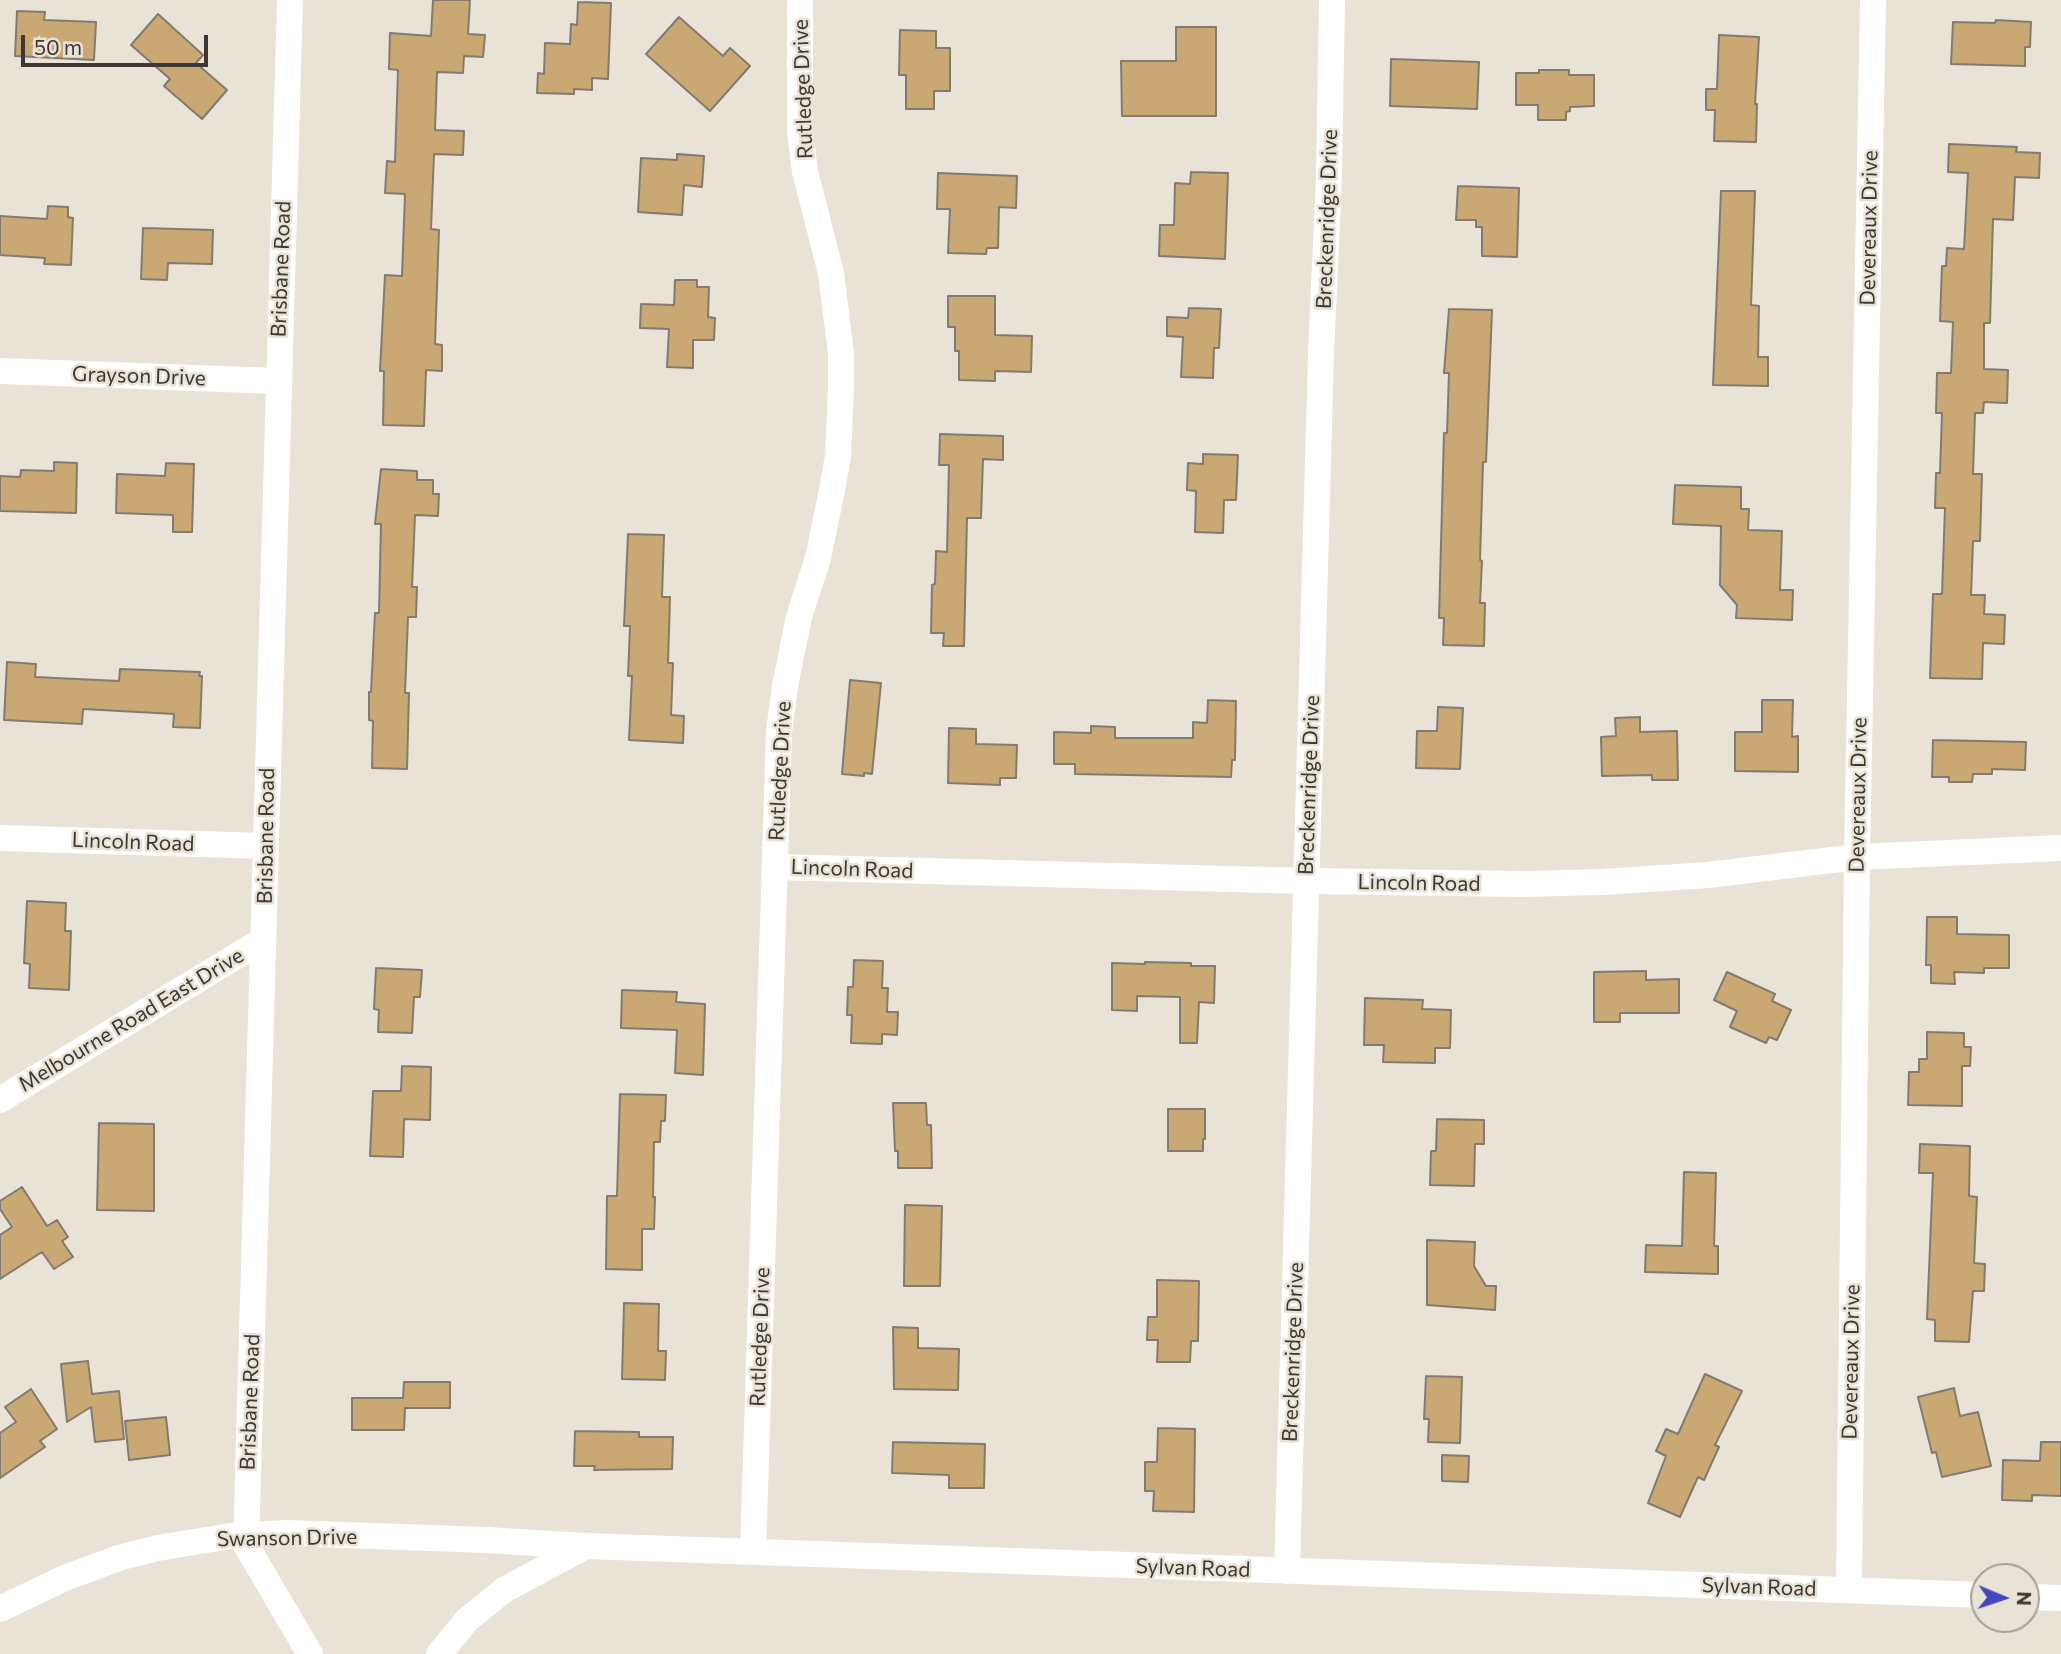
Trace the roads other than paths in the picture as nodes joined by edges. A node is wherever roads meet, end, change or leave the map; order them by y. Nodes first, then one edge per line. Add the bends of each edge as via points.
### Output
1 (290, 0) edge
2 (800, 0) edge
3 (1332, 0) edge
4 (1873, 0) edge
5 (0, 371) edge
6 (278, 381) junction
7 (0, 838) edge
8 (265, 846) junction
9 (2061, 848) edge
10 (1857, 857) junction
11 (775, 866) junction
12 (1306, 881) junction
13 (263, 940) junction
14 (0, 1100) edge
15 (246, 1535) junction
16 (586, 1546) junction
17 (753, 1552) junction
18 (1287, 1571) junction
19 (1849, 1590) junction
20 (1970, 1594) edge
21 (2040, 1597) edge
22 (2061, 1598) edge
23 (0, 1609) edge
24 (310, 1654) edge
25 (439, 1654) edge

1 - 6 street, Brisbane Road
2 - 11 street, Rutledge Drive via 800,131 805,172 831,273 841,387 832,490 785,686 778,744
3 - 12 street, Breckenridge Drive
4 - 10 street, Devereaux Drive
5 - 6 street, Grayson Drive
6 - 8 street, Brisbane Road
7 - 8 street, Lincoln Road
8 - 13 street, Brisbane Road
9 - 10 street, Lincoln Road
10 - 12 street, Lincoln Road via 1603,882
10 - 19 street, Devereaux Drive
11 - 12 street, Lincoln Road
11 - 17 street, Rutledge Drive
12 - 18 street, Breckenridge Drive
13 - 14 street, Melbourne Road East Drive
13 - 15 street, Brisbane Road
15 - 16 street, Swanson Drive
15 - 23 street, Swanson Drive via 187,1542 122,1558 67,1577
15 - 24 street, Brisbane Road via 246,1545
16 - 17 street, Sylvan Road
16 - 25 street via 504,1590 467,1620
17 - 18 street, Sylvan Road
18 - 19 street, Sylvan Road
19 - 20 street, Sylvan Road
21 - 22 street

